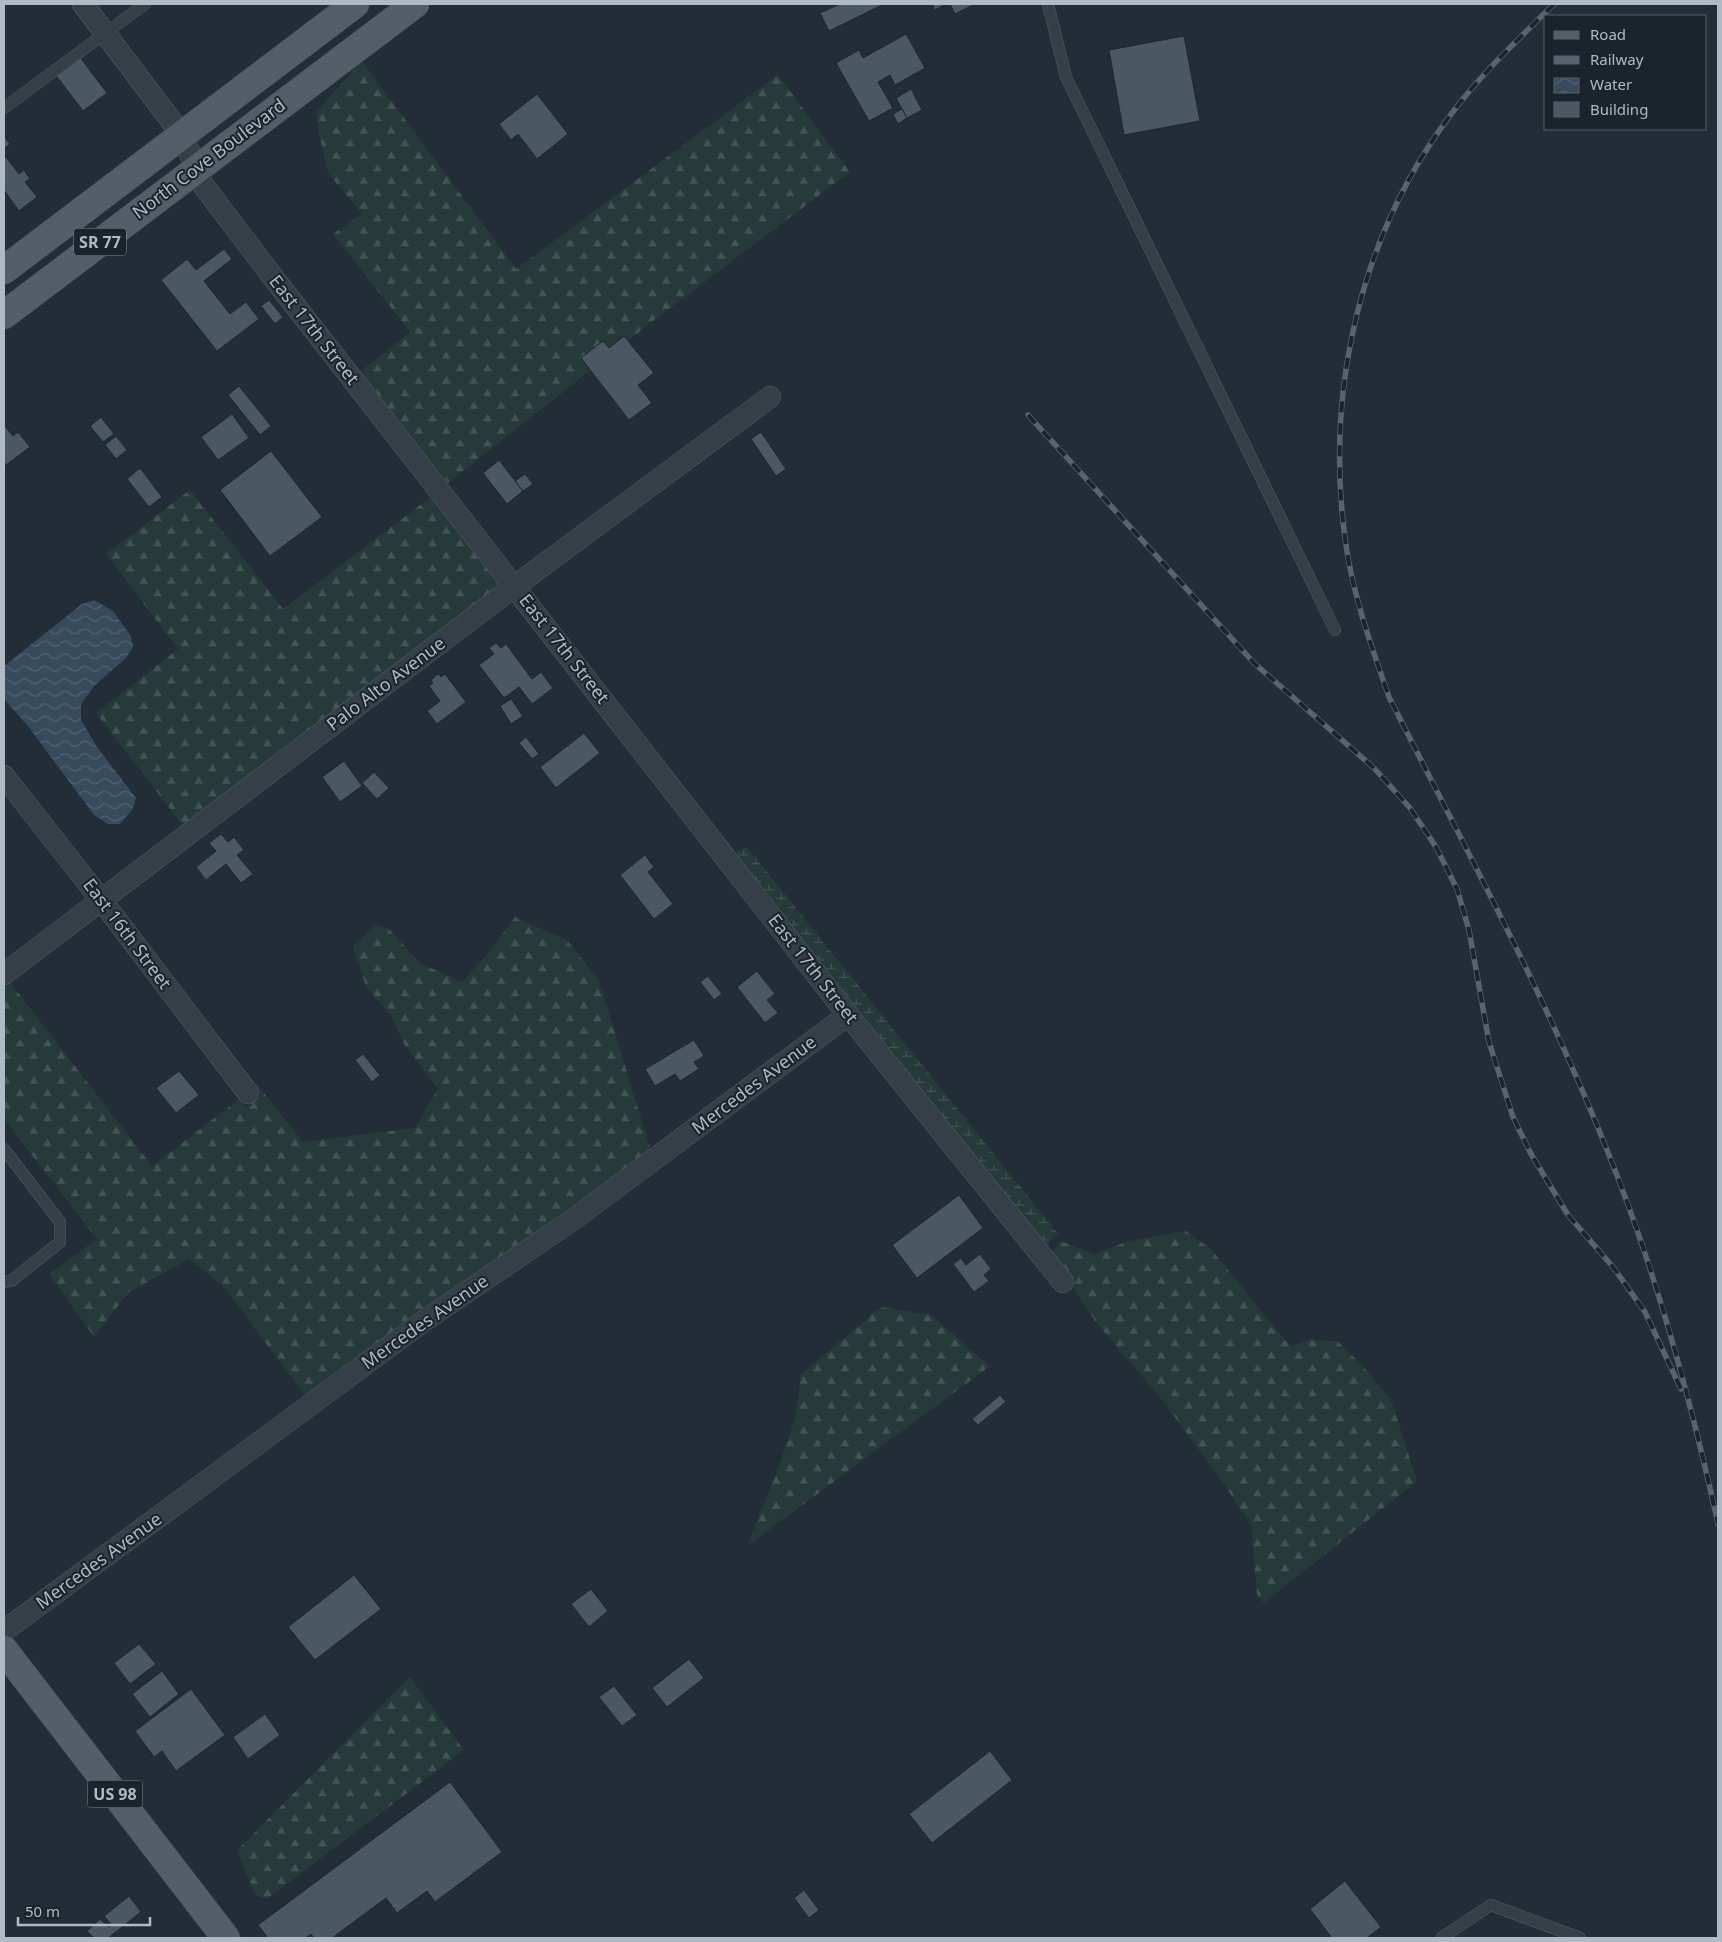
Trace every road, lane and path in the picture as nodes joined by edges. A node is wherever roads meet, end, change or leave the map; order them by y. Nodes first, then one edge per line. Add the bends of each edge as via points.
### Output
1 (84, 4) edge
2 (145, 4) edge
3 (355, 4) edge
4 (415, 4) edge
5 (1048, 4) edge
6 (106, 34) junction
7 (4, 108) edge
8 (182, 135) junction
9 (196, 170) junction
10 (4, 270) edge
11 (4, 315) edge
12 (770, 397) dead end
13 (515, 586) junction
14 (1335, 630) dead end
15 (4, 776) edge
16 (102, 901) junction
17 (4, 974) edge
18 (848, 1015) junction
19 (248, 1094) dead end
20 (4, 1149) edge
21 (4, 1282) edge
22 (1063, 1282) dead end
23 (4, 1631) edge
24 (4, 1650) edge
25 (1449, 1936) edge
26 (226, 1938) edge
27 (1580, 1938) edge

1 - 6 street, East 17th Street
2 - 6 lane
3 - 8 main road, North Cove Boulevard / SR 77
4 - 9 main road, North Cove Boulevard / SR 77
5 - 14 lane via 1066,77
6 - 7 lane
6 - 8 street, East 17th Street
8 - 9 street, East 17th Street
8 - 10 main road, North Cove Boulevard / SR 77
9 - 11 main road, North Cove Boulevard / SR 77
9 - 13 street, East 17th Street via 203,185 272,276
12 - 13 street, Palo Alto Avenue
13 - 16 street, Palo Alto Avenue
13 - 18 street, East 17th Street
15 - 16 street, East 16th Street
16 - 17 street, Palo Alto Avenue
16 - 19 street, East 16th Street
18 - 22 street, East 17th Street
18 - 23 street, Mercedes Avenue via 574,1219 421,1323
20 - 21 lane via 60,1222 60,1242 11,1281
24 - 26 main road, US 98
25 - 27 lane via 1491,1905

